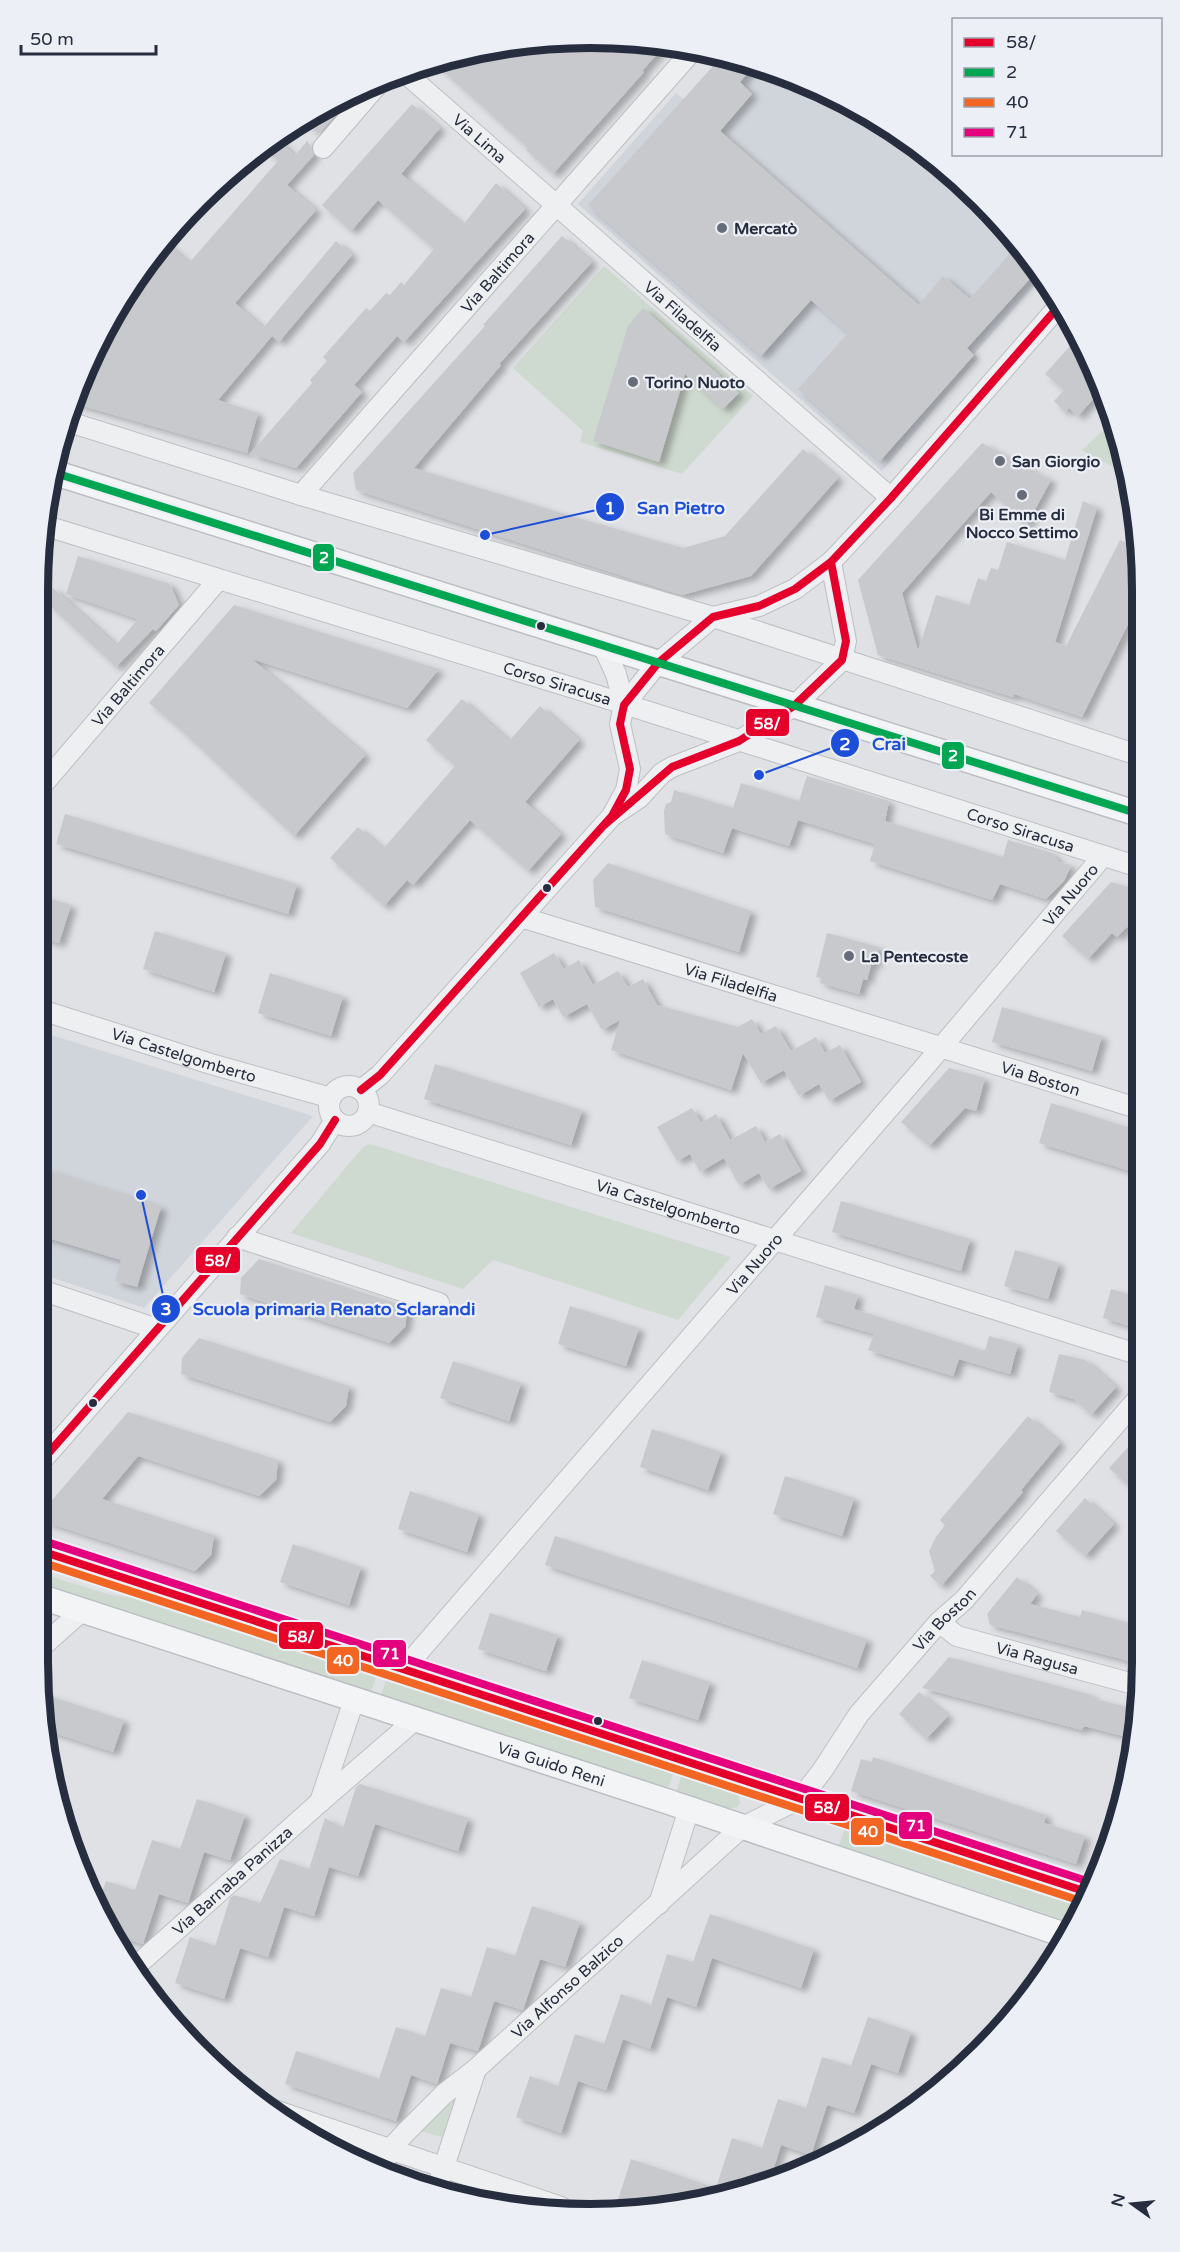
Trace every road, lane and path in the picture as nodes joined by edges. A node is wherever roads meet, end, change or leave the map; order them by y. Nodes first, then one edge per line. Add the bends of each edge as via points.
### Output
1 (687, 57) edge
2 (412, 79) edge
3 (368, 96) edge
4 (323, 148) dead end
5 (556, 206) junction
6 (1054, 311) edge
7 (75, 424) edge
8 (60, 475) edge
9 (301, 495) junction
10 (891, 498) junction
11 (52, 528) edge
12 (831, 562) junction
13 (218, 580) junction
14 (713, 617) junction
15 (603, 646) junction
16 (842, 660) junction
17 (658, 663) junction
18 (624, 705) junction
19 (794, 706) junction
20 (739, 741) junction
21 (1132, 753) edge
22 (48, 778) edge
23 (1132, 812) edge
24 (612, 816) junction
25 (1103, 855) junction
26 (1132, 865) edge
27 (521, 917) junction
28 (48, 1012) edge
29 (942, 1047) junction
30 (361, 1090) junction
31 (331, 1098) junction
32 (1132, 1106) edge
33 (368, 1112) junction
34 (335, 1120) junction
35 (237, 1237) junction
36 (774, 1240) junction
37 (48, 1292) edge
38 (439, 1303) dead end
39 (157, 1329) junction
40 (1132, 1352) edge
41 (1132, 1405) edge
42 (48, 1454) edge
43 (48, 1553) edge
44 (48, 1599) edge
45 (82, 1610) junction
46 (939, 1622) junction
47 (48, 1641) edge
48 (403, 1670) junction
49 (1131, 1683) edge
50 (354, 1700) junction
51 (416, 1719) junction
52 (801, 1798) junction
53 (320, 1802) junction
54 (689, 1809) junction
55 (741, 1828) junction
56 (1081, 1890) edge
57 (659, 1904) junction
58 (1059, 1933) edge
59 (141, 1966) edge
60 (476, 2069) junction
61 (311, 2126) edge
62 (386, 2158) edge
63 (445, 2168) junction
64 (439, 2183) edge
65 (546, 2202) edge

1 - 5 street, Via Baltimora
2 - 5 street, Via Lima
3 - 4 street
5 - 9 street, Via Baltimora
5 - 10 street, Via Filadelfia
6 - 10 street
7 - 9 street
8 - 15 main road
9 - 14 street
10 - 12 street
11 - 13 street, Corso Siracusa
12 - 14 street via 795,589 751,609
12 - 16 street via 846,641
13 - 18 street, Corso Siracusa
13 - 22 street, Via Baltimora
14 - 16 street
14 - 17 street
15 - 17 main road
15 - 18 street
16 - 19 street
16 - 21 street
17 - 18 street
17 - 19 main road
18 - 20 street, Corso Siracusa
18 - 24 street via 620,724 630,769 626,790
19 - 20 street
19 - 23 main road
20 - 24 street via 672,767 639,798
20 - 25 street, Corso Siracusa
24 - 27 street
25 - 26 street, Corso Siracusa
25 - 29 street, Via Nuoro
27 - 29 street, Via Filadelfia
27 - 30 street via 380,1075
28 - 31 street, Via Castelgomberto
29 - 32 street, Via Boston
29 - 36 street, Via Nuoro
30 - 31 street via 343,1087
30 - 33 street via 369,1102
31 - 34 street via 329,1108
33 - 34 street via 352,1126
33 - 36 street, Via Castelgomberto
34 - 35 street via 320,1144
35 - 38 street
35 - 39 street
36 - 40 street, Via Castelgomberto
36 - 48 street, Via Nuoro
37 - 39 street
39 - 42 street
41 - 46 street, Via Boston via 964,1600
43 - 48 main road
44 - 45 main road, Via Guido Reni
45 - 47 street
45 - 50 main road, Via Guido Reni
46 - 49 street, Via Ragusa via 957,1636
46 - 52 street, Via Boston via 859,1714
48 - 52 main road
50 - 51 main road, Via Guido Reni
50 - 53 street, Via Barnaba Panizza
51 - 53 street, Via Barnaba Panizza
51 - 54 main road, Via Guido Reni
52 - 55 street, Via Boston
52 - 56 main road
53 - 59 street, Via Barnaba Panizza
54 - 55 main road, Via Guido Reni
54 - 57 street
55 - 57 street, Via Alfonso Balzico
55 - 58 main road, Via Guido Reni
57 - 60 street, Via Alfonso Balzico
60 - 62 street, Via Alfonso Balzico via 444,2094
60 - 63 street
61 - 62 street
62 - 63 street
63 - 64 street
63 - 65 street

